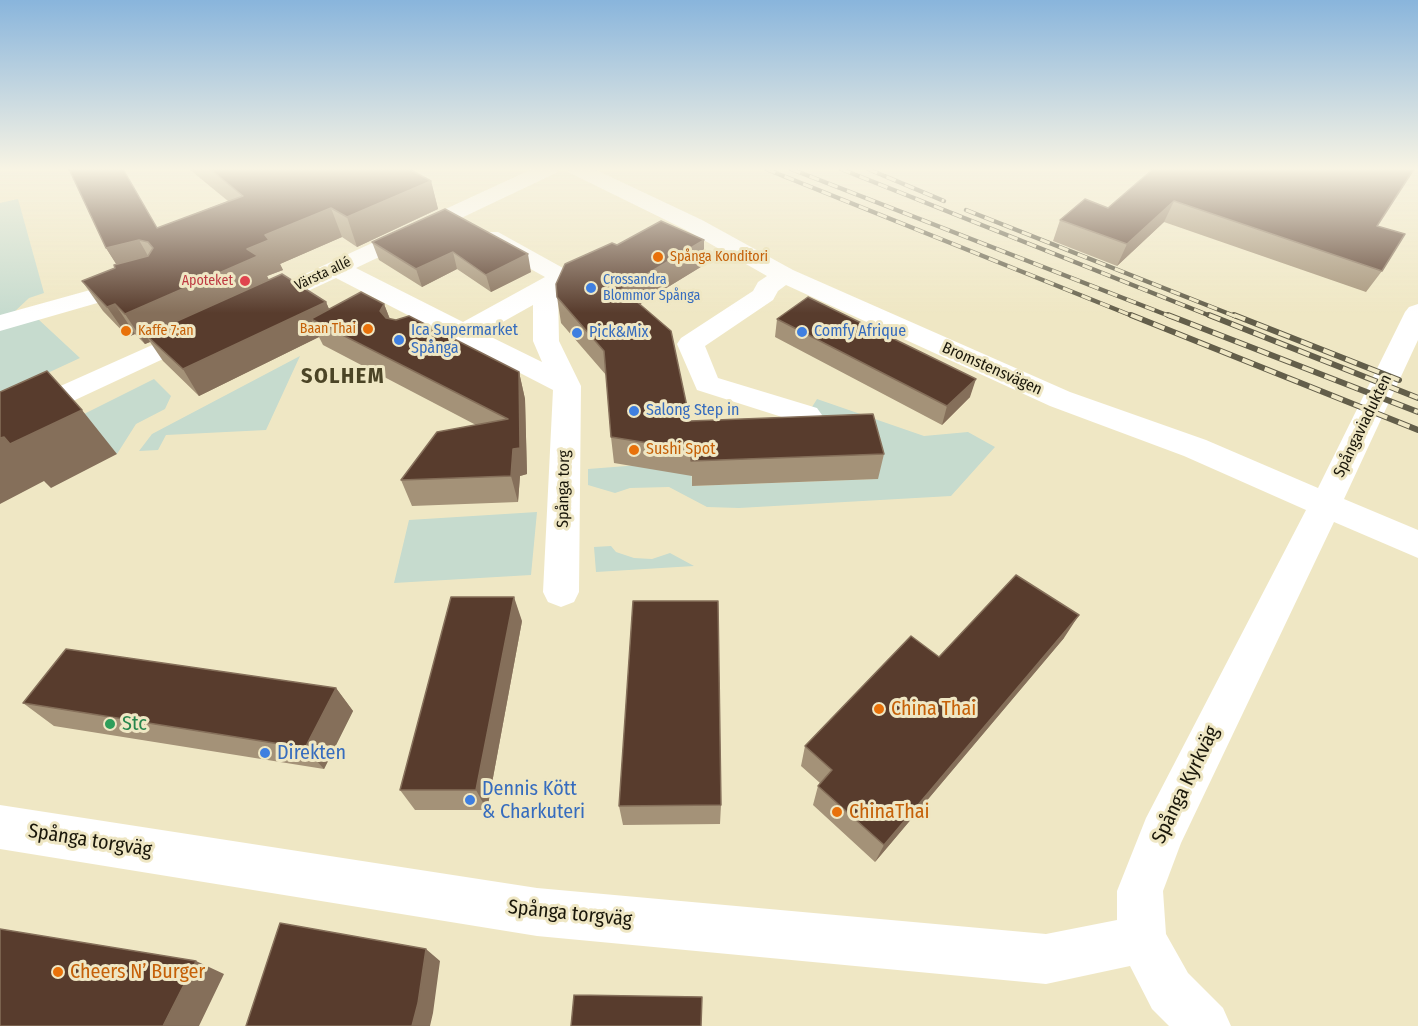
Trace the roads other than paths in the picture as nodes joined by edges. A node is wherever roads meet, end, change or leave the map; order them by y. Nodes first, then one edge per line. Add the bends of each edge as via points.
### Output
1 (446, 217) edge
2 (453, 217) edge
3 (677, 217) edge
4 (626, 247) edge
5 (336, 268) junction
6 (784, 275) junction
7 (156, 279) edge
8 (554, 282) junction
9 (1418, 312) edge
10 (435, 318) junction
11 (0, 323) edge
12 (463, 333) junction
13 (405, 336) edge
14 (567, 386) junction
15 (807, 415) edge
16 (0, 425) edge
17 (1308, 541) joint
18 (1418, 545) edge
19 (561, 592) dead end
20 (0, 826) edge
21 (1142, 939) junction
22 (1204, 1026) edge

1 - 5 street, Värsta allé
2 - 8 street
3 - 6 street, Bromstensvägen
4 - 8 street
5 - 10 street
5 - 16 street, Värsta allé
6 - 15 street via 767,287 764,294 690,344 707,384
6 - 18 street, Bromstensvägen via 1060,399 1195,448
7 - 11 street
8 - 12 street
8 - 14 street, Spånga torg via 546,341
9 - 17 street, Spångaviadukten
10 - 12 street
10 - 13 street
12 - 14 street
14 - 19 street, Spånga torg
17 - 21 street, Spånga Kyrkväg via 1162,834 1140,891
20 - 21 street, Spånga torgväg via 537,912 1046,959
21 - 22 street, Spånga Kyrkväg via 1170,991

